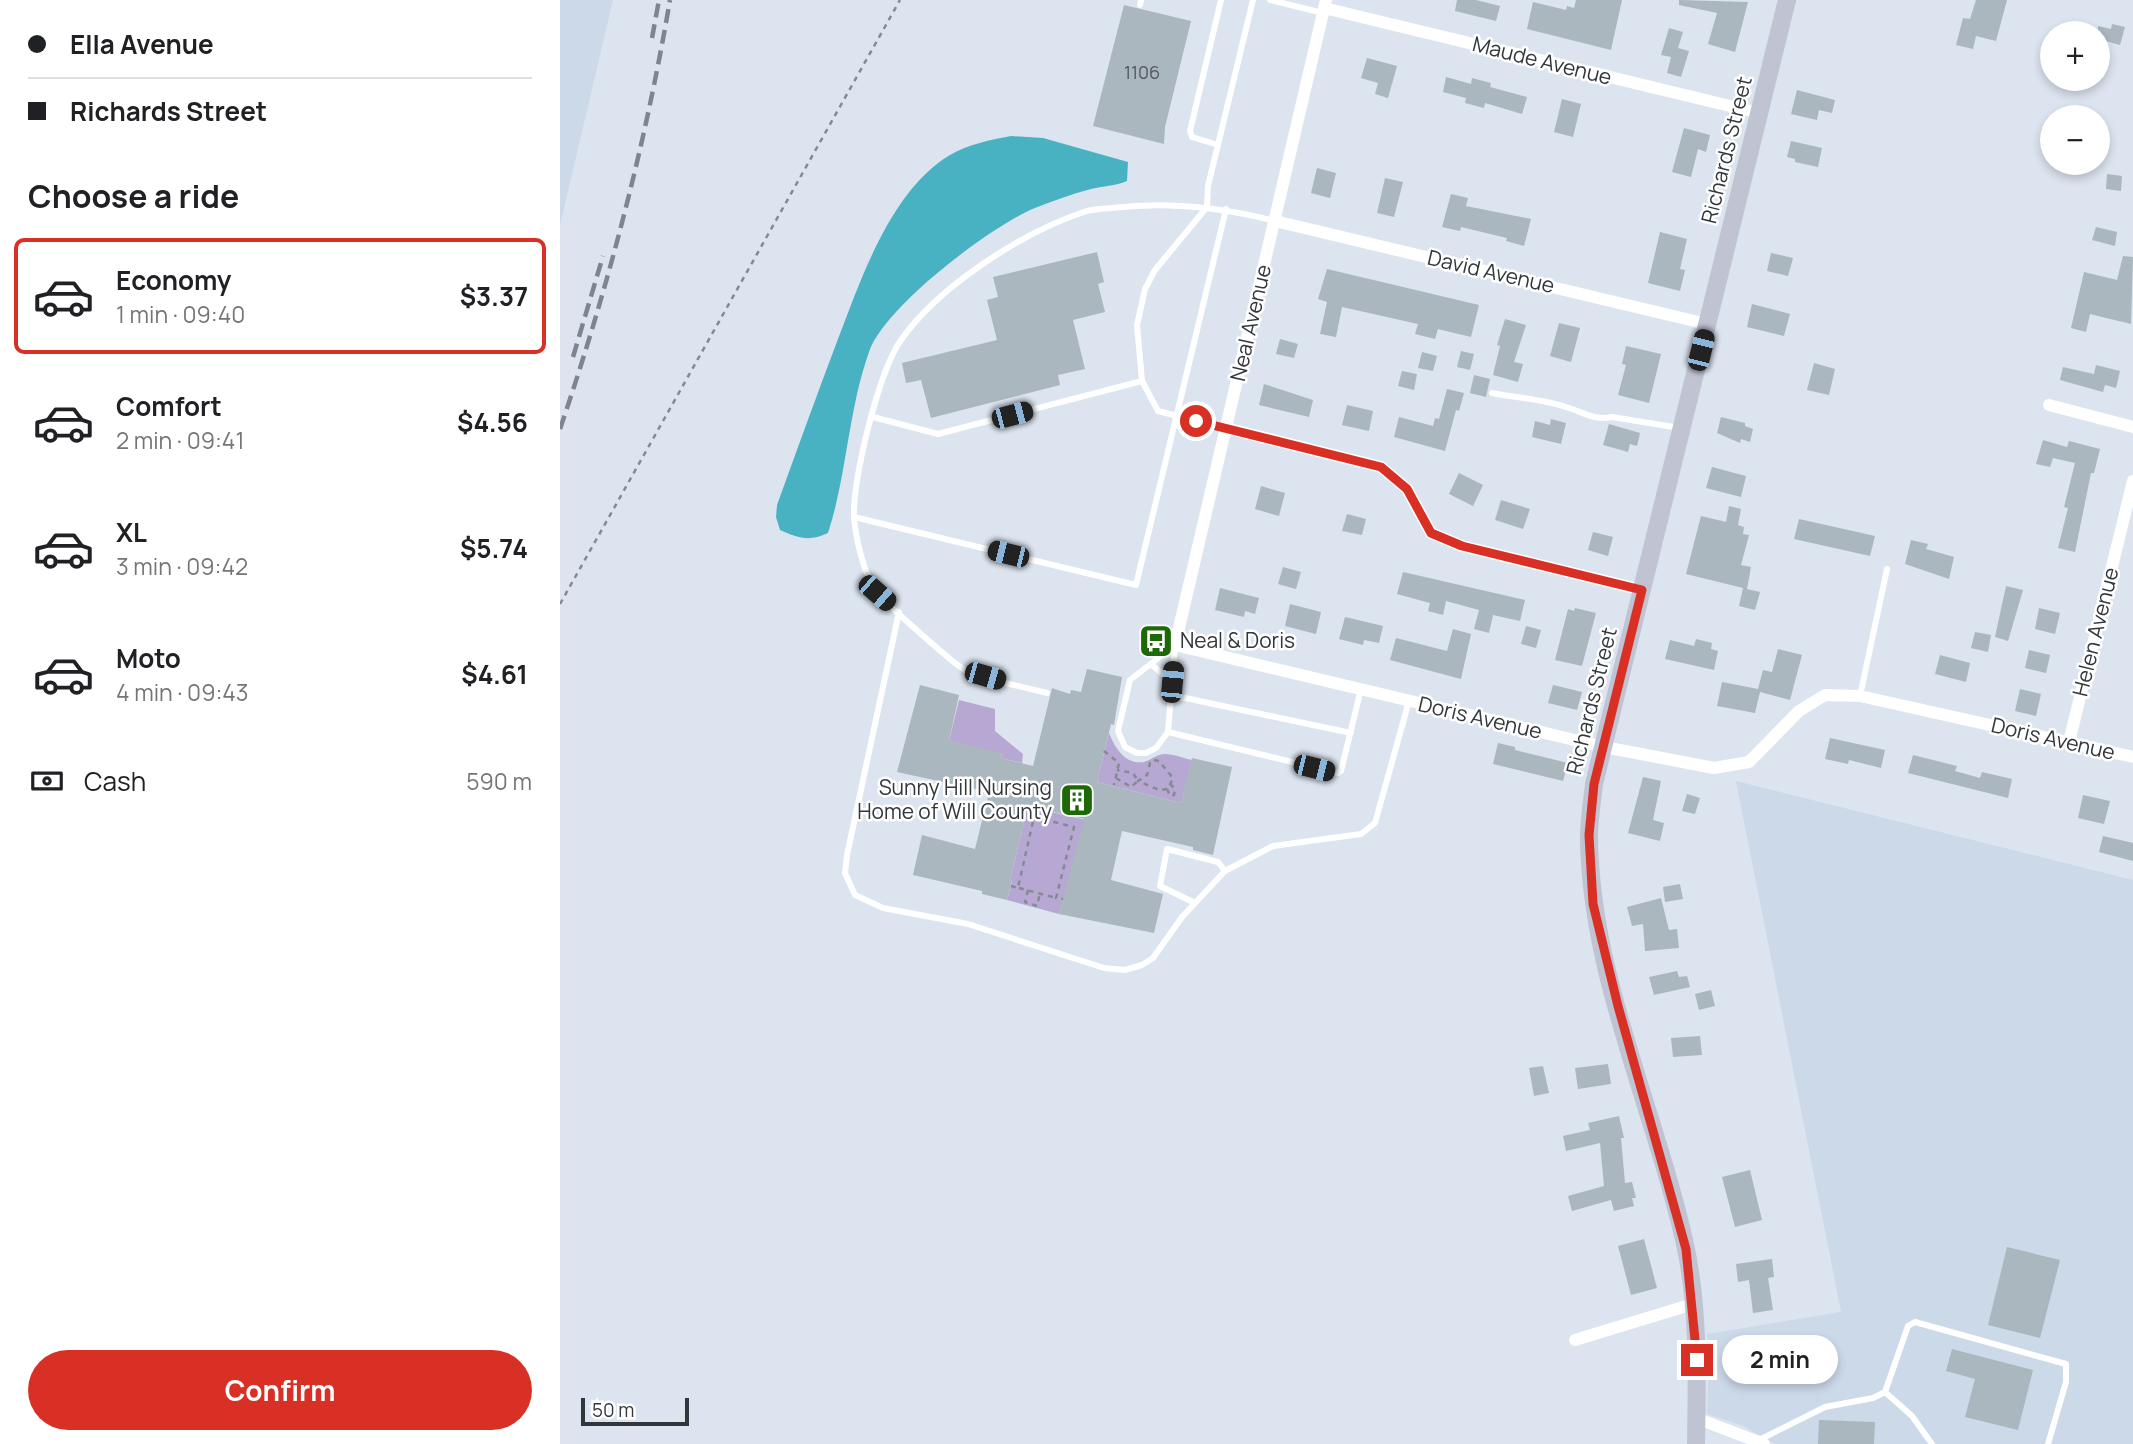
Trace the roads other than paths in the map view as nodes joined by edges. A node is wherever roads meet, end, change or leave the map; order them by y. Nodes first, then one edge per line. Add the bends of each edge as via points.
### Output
1 (1221, 0) edge
2 (1253, 0) edge
3 (1270, 0) edge
4 (1787, 0) edge
5 (1325, 7) edge
6 (1759, 113) junction
7 (1218, 145) junction
8 (1207, 207) junction
9 (1226, 209) junction
10 (1275, 220) junction
11 (1707, 324) junction
12 (1142, 381) junction
13 (1492, 393) dead end
14 (2049, 405) dead end
15 (1177, 416) junction
16 (873, 417) junction
17 (2133, 427) edge
18 (1226, 428) junction
19 (1682, 428) junction
20 (2133, 481) edge
21 (854, 517) junction
22 (1886, 569) dead end
23 (1642, 590) junction
24 (899, 612) junction
25 (1175, 645) junction
26 (1152, 665) junction
27 (1172, 682) junction
28 (1361, 689) junction
29 (1047, 693) dead end
30 (1171, 695) junction
31 (1860, 696) junction
32 (1409, 701) junction
33 (1168, 732) junction
34 (1351, 733) junction
35 (2069, 742) junction
36 (1604, 747) junction
37 (2133, 757) edge
38 (1225, 871) junction
39 (1195, 903) junction
40 (1693, 1304) junction
41 (1575, 1340) dead end
42 (1885, 1392) junction
43 (1696, 1418) junction
44 (1761, 1442) edge
45 (1696, 1444) edge
46 (1932, 1444) edge
47 (2048, 1444) edge

1 - 7 lane via 1190,131 1192,137
2 - 7 lane
3 - 5 lane
4 - 6 street, Richards Street
5 - 6 street, Maude Avenue
5 - 10 street, Neal Avenue
6 - 11 street, Richards Street
7 - 8 lane
8 - 9 lane
8 - 12 lane via 1145,289 1137,325
8 - 16 lane via 1140,205 1083,212 1035,233 930,306 900,341 881,383
9 - 10 lane
9 - 15 lane
10 - 11 street, David Avenue
10 - 18 street, Neal Avenue
11 - 19 street, Richards Street
12 - 15 lane via 1158,411
12 - 16 lane via 939,434
13 - 19 lane via 1603,419
14 - 17 street
15 - 18 lane
15 - 21 lane via 1136,585
16 - 21 lane
18 - 23 street via 1381,467 1407,489 1431,533 1462,546
18 - 25 street, Neal Avenue
19 - 23 street, Richards Street
20 - 35 street, Helen Avenue
21 - 24 lane via 859,551 877,593
22 - 31 lane
23 - 36 street, Richards Street
24 - 29 lane via 964,670
24 - 39 lane via 847,855 845,873 855,895 883,908 968,924 1104,968 1125,970 1153,958
25 - 26 lane
25 - 27 lane
25 - 28 street, Doris Avenue
26 - 27 lane
26 - 33 lane via 1130,680 1119,719 1120,739 1125,747 1146,753
27 - 30 lane
28 - 32 street, Doris Avenue
28 - 34 lane
30 - 33 lane
30 - 34 lane
31 - 35 street, Doris Avenue
31 - 36 street, Doris Avenue via 1825,695 1799,711 1749,762 1714,768
32 - 36 street, Doris Avenue
32 - 38 lane via 1375,823 1361,834 1273,846
33 - 34 lane via 1338,774
35 - 37 street, Doris Avenue
36 - 40 street, Richards Street via 1594,784 1589,835 1593,904 1686,1249
38 - 39 lane
38 - 39 lane via 1218,863 1167,849 1160,886
40 - 41 street
40 - 43 street, Richards Street
42 - 44 lane via 1825,1407
42 - 46 lane via 1912,1416
42 - 47 lane via 1909,1326 1915,1322 2066,1364 2066,1382
43 - 44 street
43 - 45 street, Richards Street

